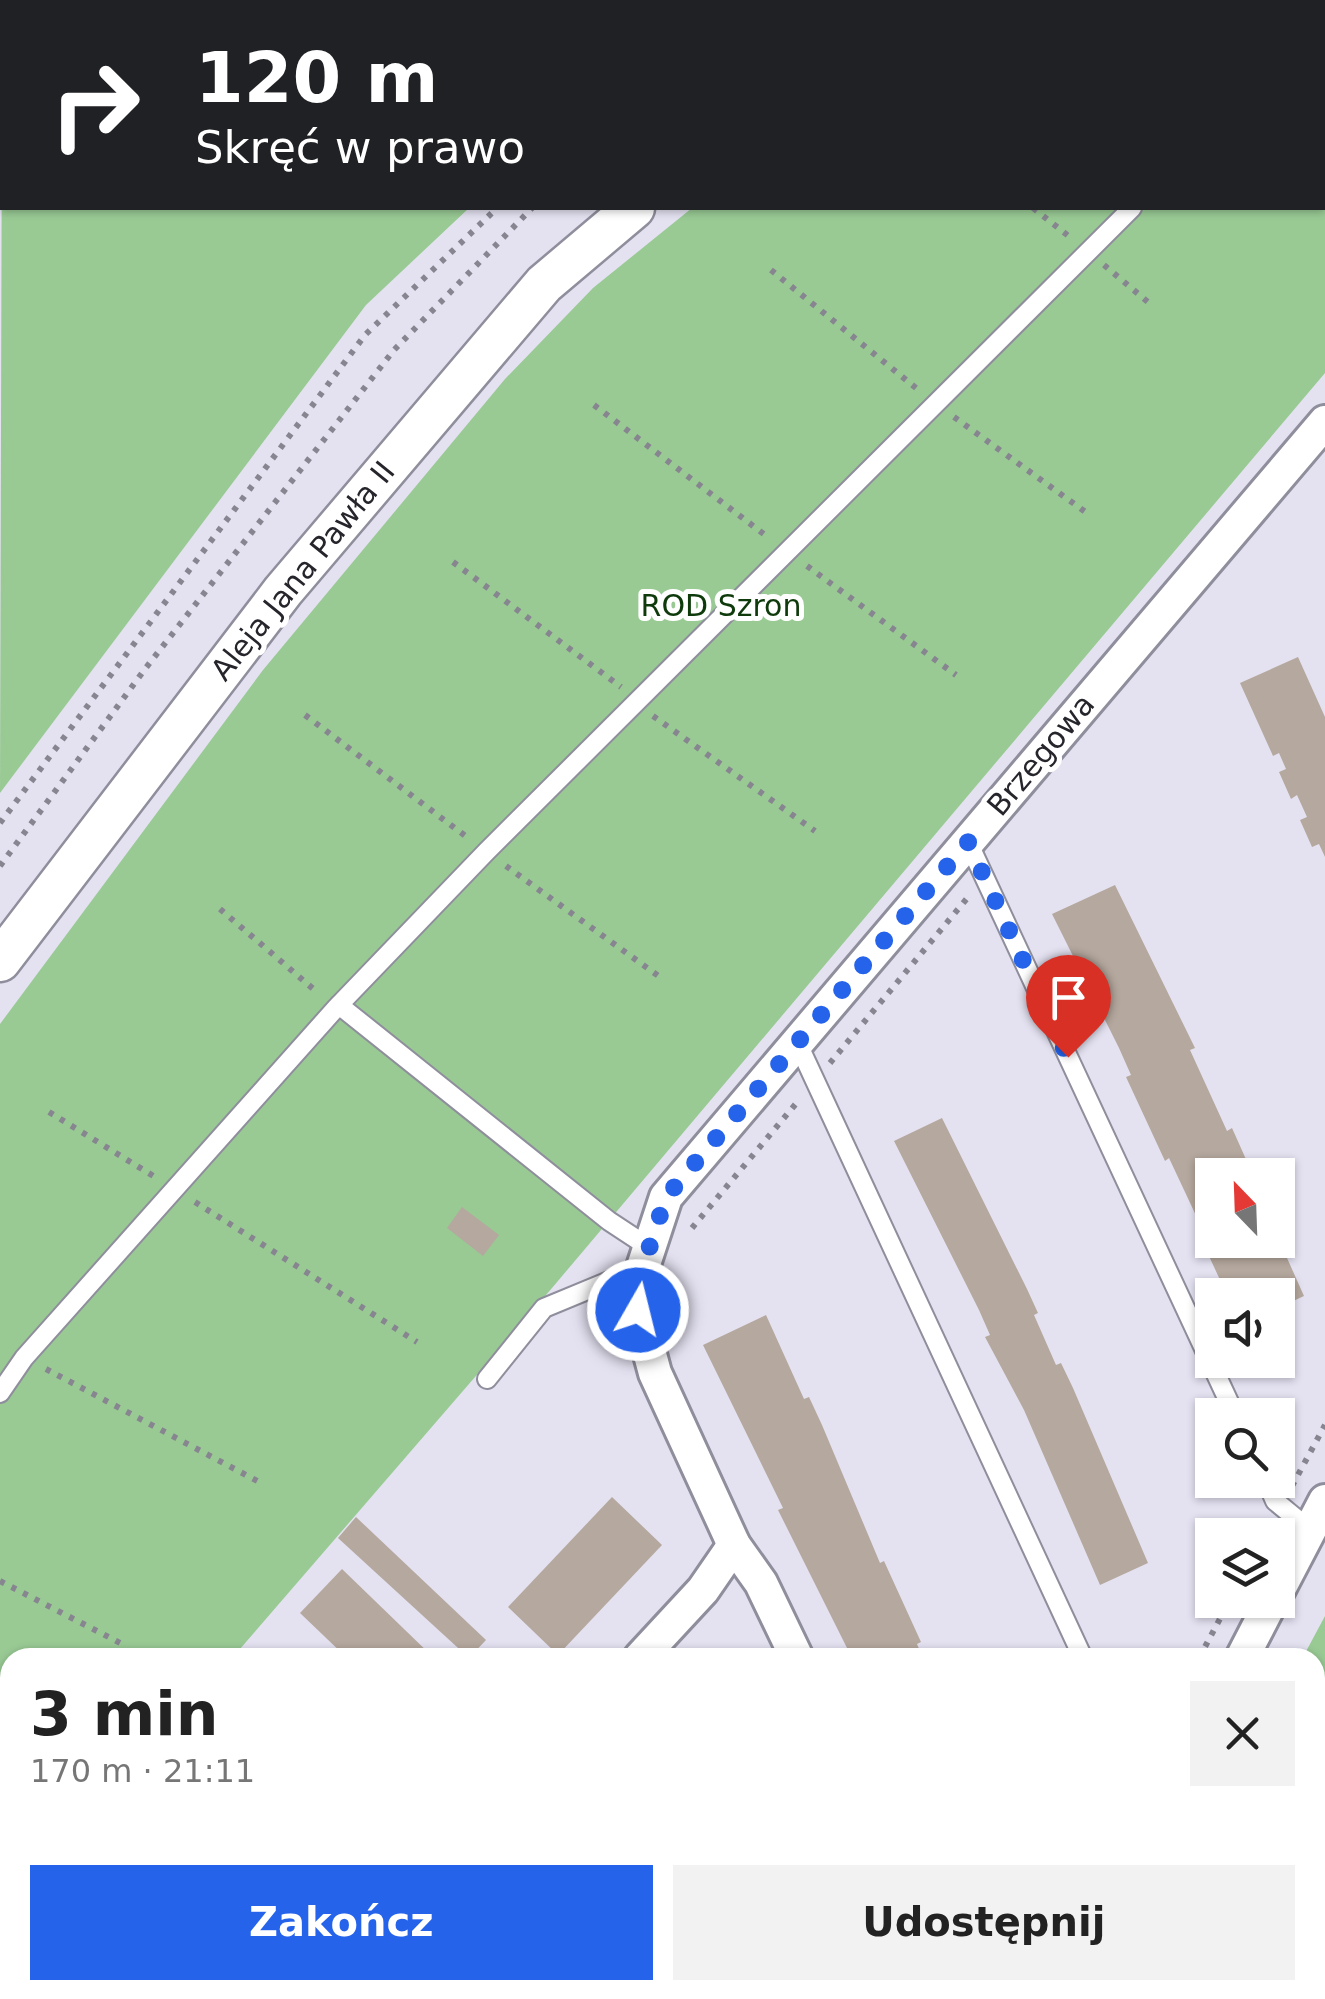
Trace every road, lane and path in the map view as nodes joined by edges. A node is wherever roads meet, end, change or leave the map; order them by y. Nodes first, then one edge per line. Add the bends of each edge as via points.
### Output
1 (495, 210) edge
2 (530, 210) edge
3 (632, 210) edge
4 (1036, 210) edge
5 (1130, 210) edge
6 (1088, 252) junction
7 (772, 270) dead end
8 (1149, 303) dead end
9 (935, 403) junction
10 (594, 404) dead end
11 (1325, 422) edge
12 (1091, 516) dead end
13 (787, 552) junction
14 (453, 562) dead end
15 (956, 675) dead end
16 (638, 702) junction
17 (305, 715) dead end
18 (0, 823) edge
19 (815, 831) dead end
20 (968, 842) junction
21 (486, 852) junction
22 (0, 866) edge
23 (220, 909) dead end
24 (0, 960) edge
25 (664, 980) dead end
26 (338, 1006) junction
27 (798, 1044) junction
28 (49, 1112) dead end
29 (174, 1189) junction
30 (646, 1258) junction
31 (417, 1342) dead end
32 (24, 1358) junction
33 (487, 1379) dead end
34 (0, 1394) edge
35 (1228, 1398) edge
36 (263, 1484) dead end
37 (1274, 1498) edge
38 (1317, 1516) edge
39 (734, 1545) junction
40 (1295, 1558) edge
41 (0, 1581) edge
42 (1220, 1618) edge
43 (1263, 1618) edge
44 (124, 1645) dead end
45 (649, 1648) edge
46 (792, 1648) edge
47 (1078, 1648) edge
48 (1204, 1648) edge
49 (1247, 1648) edge

1 - 18 path via 365,336
2 - 22 path via 394,350
3 - 24 street, Aleja Jana Pawła II via 544,284 282,591
4 - 6 path
5 - 6 lane
6 - 8 path
6 - 9 lane
7 - 9 path
9 - 12 path
9 - 13 lane
10 - 13 path
11 - 20 street, Brzegowa
13 - 15 path
13 - 16 lane
14 - 16 path
16 - 19 path
16 - 21 lane
17 - 21 path
20 - 27 street, Brzegowa
20 - 35 lane
21 - 25 path
21 - 26 lane
23 - 26 path
26 - 29 lane
26 - 30 lane via 609,1221
27 - 30 street, Brzegowa via 666,1197
27 - 47 lane
28 - 29 path
29 - 31 path
29 - 32 lane
30 - 33 lane via 544,1308
30 - 39 street, Brzegowa via 638,1310 656,1374
32 - 34 lane
32 - 36 path
37 - 38 lane
38 - 40 street
39 - 45 street
39 - 46 street, Brzegowa via 761,1582
41 - 44 path
42 - 48 path
43 - 49 street

